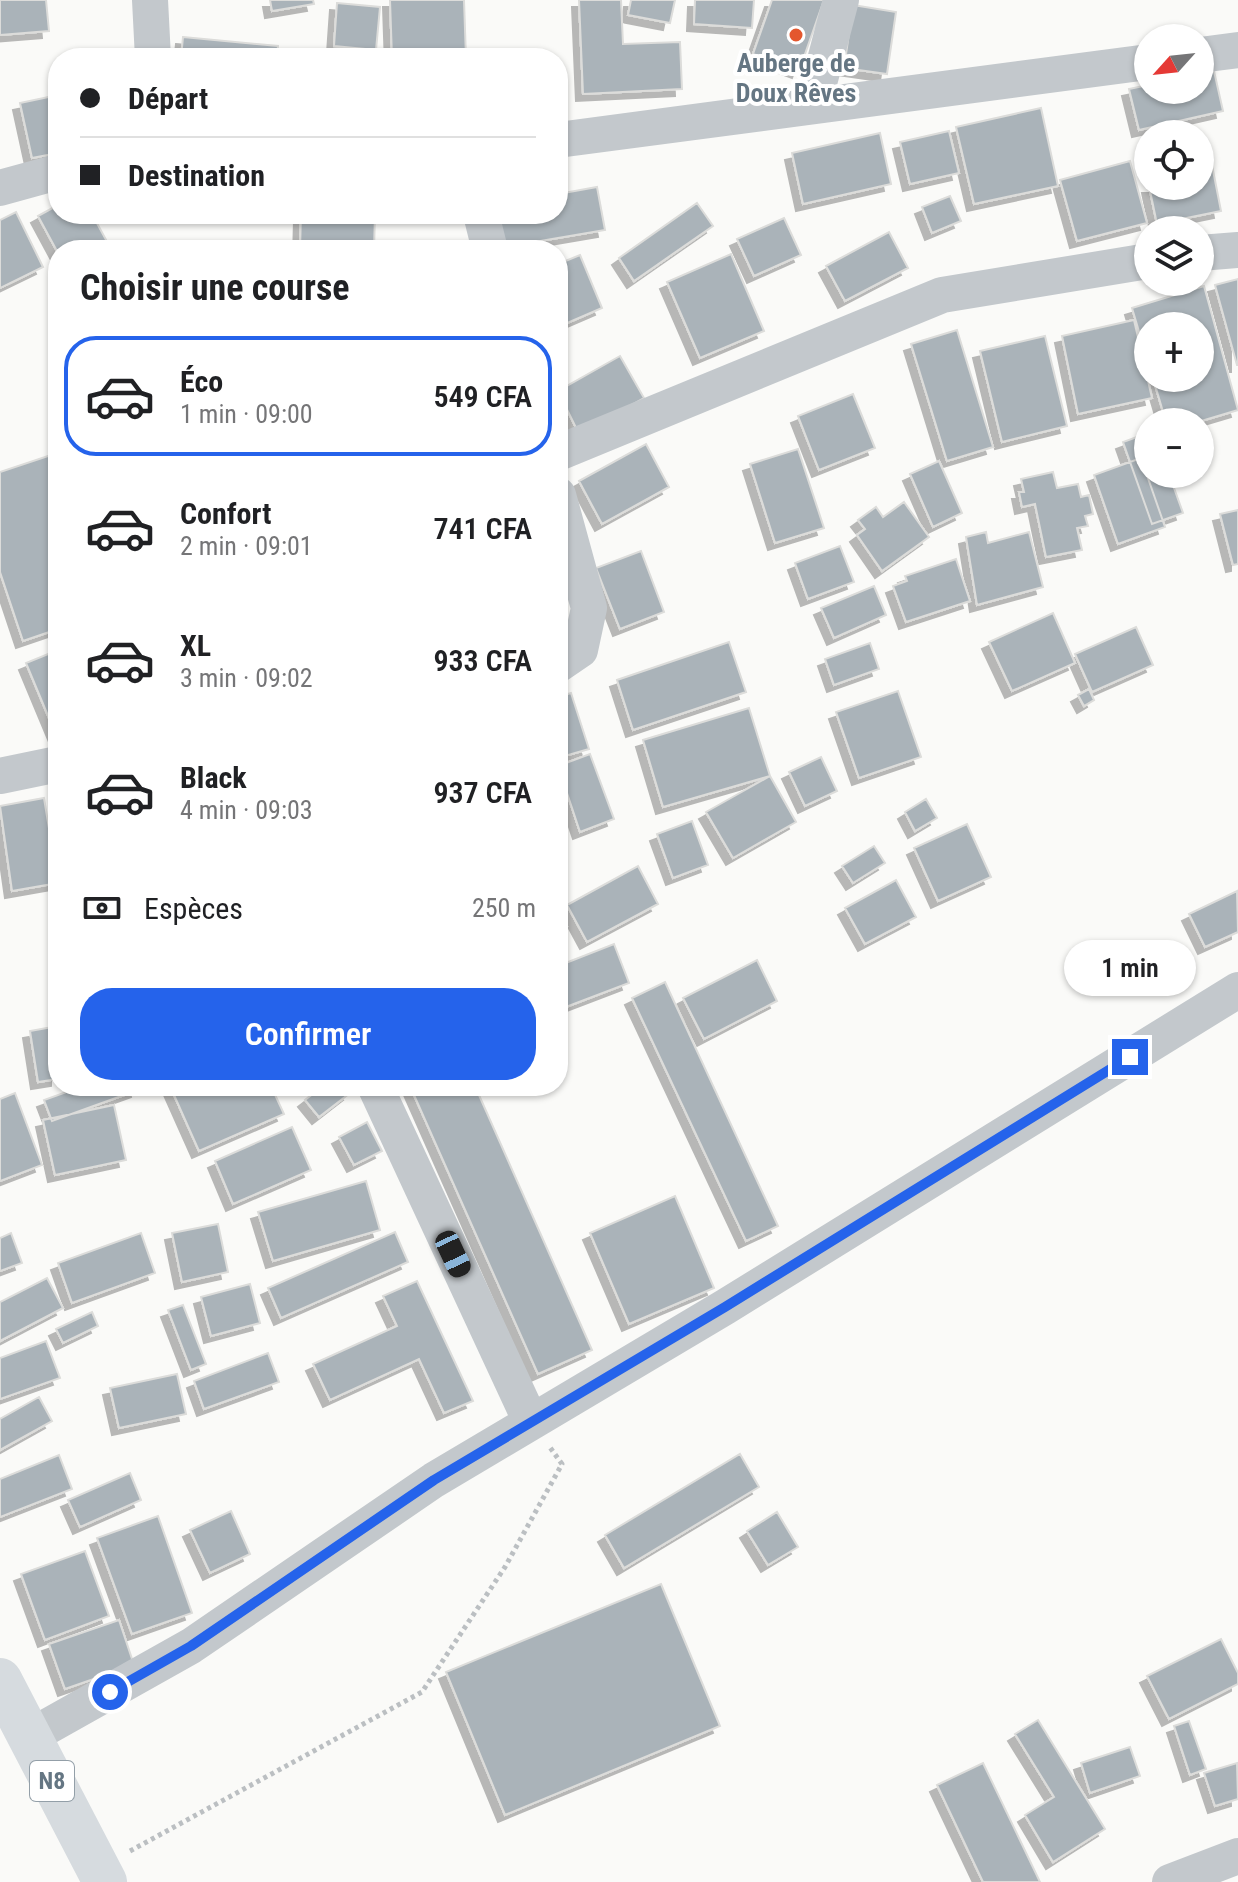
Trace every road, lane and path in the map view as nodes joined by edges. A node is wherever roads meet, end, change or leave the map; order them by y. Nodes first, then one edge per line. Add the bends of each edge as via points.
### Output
1 (150, 0) edge
2 (841, 0) edge
3 (152, 48) edge
4 (1238, 50) edge
5 (1214, 53) edge
6 (1134, 64) edge
7 (813, 106) junction
8 (568, 139) edge
9 (48, 175) edge
10 (0, 188) edge
11 (1238, 250) edge
12 (1214, 252) edge
13 (1134, 263) edge
14 (568, 449) edge
15 (568, 531) edge
16 (568, 658) edge
17 (48, 766) edge
18 (0, 776) edge
19 (1238, 990) edge
20 (380, 1096) edge
21 (531, 1422) junction
22 (0, 1680) edge
23 (29, 1737) junction
24 (1238, 1856) edge
25 (102, 1875) edge
26 (1170, 1882) edge

1 - 3 street
2 - 7 street
4 - 5 street
6 - 7 street
7 - 8 street
9 - 10 street
11 - 12 street
13 - 14 street via 942,295
15 - 16 street via 589,608 580,650
17 - 18 street
19 - 21 street
20 - 21 street
21 - 23 street via 434,1480 191,1646
21 - 25 path via 562,1464 505,1567 422,1692
22 - 23 highway, N8
23 - 25 highway, N8
24 - 26 street

